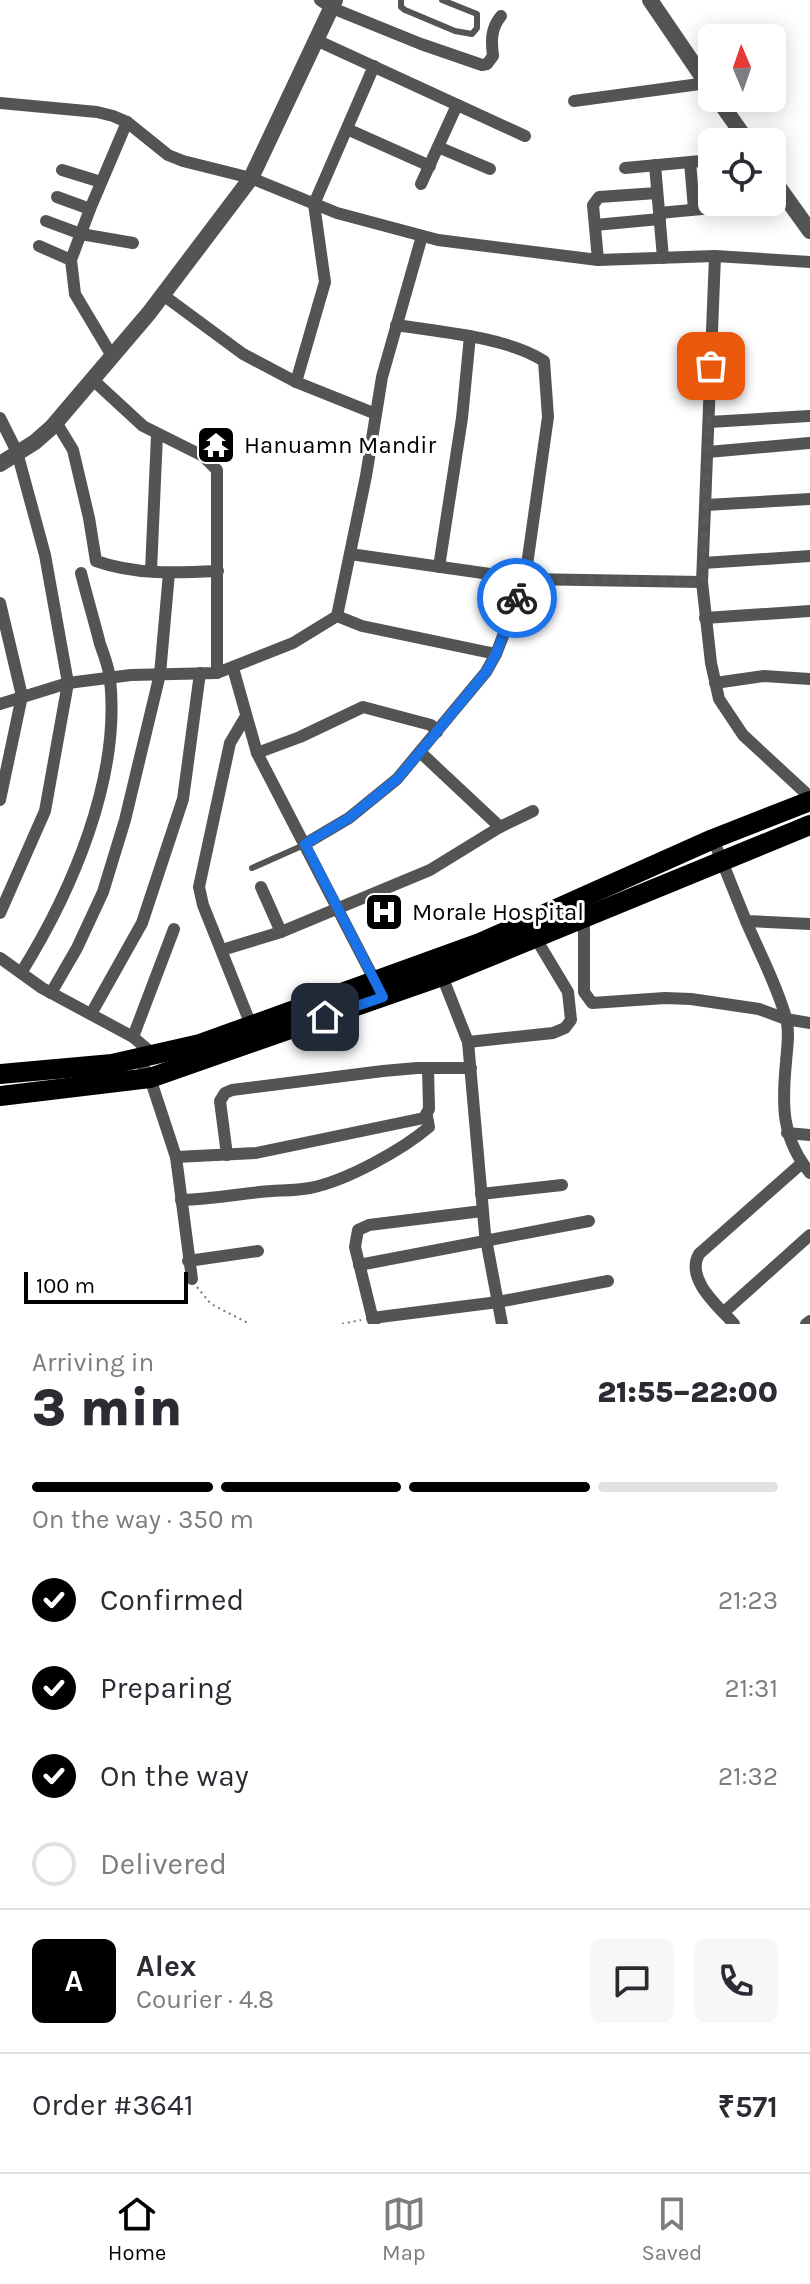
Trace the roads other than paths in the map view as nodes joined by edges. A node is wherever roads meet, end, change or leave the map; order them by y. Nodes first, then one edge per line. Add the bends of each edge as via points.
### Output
1 (401, 0) edge
2 (442, 0) edge
3 (650, 0) edge
4 (329, 3) edge
5 (501, 16) dead end
6 (316, 40) junction
7 (374, 66) junction
8 (698, 71) edge
9 (698, 88) edge
10 (574, 101) dead end
11 (0, 103) edge
12 (457, 105) junction
13 (127, 122) junction
14 (347, 129) junction
15 (525, 136) dead end
16 (438, 147) junction
17 (698, 161) edge
18 (690, 162) junction
19 (655, 165) junction
20 (430, 166) junction
21 (625, 168) dead end
22 (490, 169) dead end
23 (62, 170) dead end
24 (251, 178) junction
25 (101, 182) junction
26 (421, 184) dead end
27 (657, 193) junction
28 (57, 197) dead end
29 (787, 201) edge
30 (314, 204) junction
31 (698, 208) edge
32 (90, 209) junction
33 (694, 209) junction
34 (659, 216) junction
35 (46, 221) dead end
36 (595, 225) junction
37 (810, 231) edge
38 (81, 234) junction
39 (422, 236) junction
40 (133, 243) dead end
41 (39, 246) dead end
42 (715, 256) junction
43 (663, 258) junction
44 (71, 260) junction
45 (598, 260) junction
46 (810, 262) edge
47 (163, 295) junction
48 (396, 325) junction
49 (470, 336) junction
50 (112, 356) junction
51 (92, 379) junction
52 (296, 382) junction
53 (376, 414) junction
54 (809, 416) edge
55 (0, 418) edge
56 (56, 422) junction
57 (709, 422) junction
58 (157, 435) junction
59 (809, 443) edge
60 (17, 452) junction
61 (708, 452) junction
62 (0, 464) edge
63 (810, 499) edge
64 (706, 505) junction
65 (350, 554) junction
66 (810, 556) edge
67 (703, 563) junction
68 (439, 567) junction
69 (151, 571) junction
70 (218, 571) junction
71 (81, 573) dead end
72 (169, 573) junction
73 (525, 579) junction
74 (702, 582) junction
75 (0, 603) edge
76 (810, 611) edge
77 (337, 616) junction
78 (705, 618) junction
79 (496, 654) junction
80 (233, 668) junction
81 (200, 673) junction
82 (217, 673) junction
83 (160, 674) junction
84 (110, 678) junction
85 (810, 679) edge
86 (68, 683) junction
87 (715, 683) junction
88 (22, 696) junction
89 (0, 704) edge
90 (246, 716) junction
91 (437, 732) junction
92 (420, 752) junction
93 (257, 753) junction
94 (810, 799) edge
95 (0, 800) edge
96 (533, 811) dead end
97 (810, 825) edge
98 (500, 827) junction
99 (713, 839) junction
100 (305, 844) junction
101 (722, 861) junction
102 (252, 868) dead end
103 (629, 886) junction
104 (261, 887) dead end
105 (595, 904) junction
106 (339, 909) junction
107 (0, 913) edge
108 (746, 921) junction
109 (810, 924) edge
110 (174, 929) dead end
111 (281, 932) junction
112 (535, 937) junction
113 (222, 950) junction
114 (0, 958) edge
115 (21, 973) junction
116 (442, 976) junction
117 (379, 989) junction
118 (51, 993) junction
119 (91, 1014) junction
120 (786, 1019) junction
121 (810, 1023) edge
122 (251, 1025) junction
123 (133, 1037) junction
124 (468, 1042) junction
125 (146, 1056) junction
126 (428, 1068) junction
127 (471, 1068) junction
128 (0, 1074) edge
129 (150, 1078) junction
130 (0, 1096) edge
131 (427, 1116) junction
132 (787, 1133) junction
133 (810, 1135) edge
134 (227, 1155) junction
135 (176, 1157) junction
136 (806, 1168) edge
137 (562, 1185) dead end
138 (481, 1194) junction
139 (181, 1200) junction
140 (482, 1211) junction
141 (589, 1221) dead end
142 (810, 1235) edge
143 (487, 1242) junction
144 (258, 1251) dead end
145 (188, 1261) junction
146 (359, 1265) junction
147 (192, 1279) road end
148 (608, 1281) dead end
149 (498, 1302) junction
150 (724, 1312) junction
151 (373, 1321) edge
152 (502, 1324) edge
153 (734, 1324) edge

1 - 2 lane via 405,10 472,34 477,14
3 - 8 street
4 - 5 street via 482,65 493,56 491,41
4 - 6 street
6 - 7 street
6 - 24 street
7 - 12 street
7 - 14 street
9 - 10 street
11 - 13 street via 97,112
12 - 15 street
12 - 16 street
13 - 24 street via 168,155
13 - 25 street
14 - 20 street
14 - 30 street
16 - 20 street
16 - 22 street
17 - 18 street
18 - 19 street
18 - 33 street
19 - 21 street
19 - 27 street
20 - 26 street
23 - 25 street
24 - 30 street
24 - 47 street
25 - 32 street
27 - 34 street
27 - 36 street via 599,197 593,205
28 - 32 street
29 - 37 street
30 - 39 street
30 - 52 street via 325,282
31 - 33 street
32 - 38 street
33 - 34 street
34 - 36 street
34 - 43 street
35 - 38 street
36 - 45 street
38 - 40 street
38 - 44 street
39 - 45 street
39 - 48 street
41 - 44 street
42 - 43 street
42 - 46 street
42 - 57 street
43 - 45 street
44 - 50 street via 75,294
47 - 50 street
47 - 52 street via 243,354
48 - 49 street
48 - 53 street
49 - 68 street
49 - 73 street via 544,361 548,417
50 - 51 street
51 - 56 street
51 - 58 street
52 - 53 street
53 - 65 street
54 - 57 street
55 - 60 street
56 - 60 street
56 - 69 street via 73,450 96,561
57 - 61 street
58 - 69 street
58 - 70 street via 203,456 217,470
59 - 61 street
60 - 62 street
60 - 86 street via 45,555
61 - 64 street
63 - 64 street
64 - 67 street
65 - 68 street
65 - 77 street
66 - 67 street
67 - 74 street
68 - 73 street
69 - 72 street
70 - 72 street
70 - 82 street
71 - 84 street
72 - 83 street
73 - 74 street
73 - 79 street
74 - 78 street
75 - 88 street
76 - 78 street
77 - 79 street
77 - 80 street via 293,643
78 - 87 street
79 - 91 street
80 - 82 street
80 - 90 street
81 - 82 street
81 - 83 street
81 - 119 street via 183,799 142,923
83 - 84 street
83 - 118 street via 103,892
84 - 86 street
84 - 115 street via 109,739 89,830 70,884
85 - 87 street via 764,676
86 - 88 street
86 - 107 street via 45,811
87 - 94 street via 719,699 743,735
88 - 89 street
88 - 95 street
90 - 93 street
90 - 113 street via 230,743 199,887
91 - 92 street
91 - 93 street via 431,725 363,707
92 - 98 street
92 - 100 street via 397,779 349,818
93 - 100 street
94 - 99 main road
96 - 98 street
97 - 101 main road
98 - 106 street via 430,870
99 - 101 street
99 - 103 main road
100 - 102 lane
100 - 106 street
101 - 103 main road
101 - 108 street
103 - 105 main road
104 - 111 street
105 - 112 main road
105 - 117 main road via 480,943
105 - 120 street via 584,992 596,1004 691,999 759,1009
106 - 111 street
106 - 117 street
108 - 109 street
108 - 120 street
110 - 123 street
111 - 113 street
112 - 116 main road
112 - 124 street via 568,992 571,1020 553,1033
113 - 122 street
114 - 115 street
115 - 118 street
116 - 117 main road
116 - 124 street
117 - 122 main road
117 - 129 main road
118 - 119 street
119 - 123 street
120 - 121 street
120 - 132 street
122 - 125 main road
123 - 125 street
124 - 127 street
125 - 128 main road
125 - 129 street
126 - 127 street
126 - 131 street
126 - 134 street via 225,1093 220,1101
127 - 138 street
129 - 130 main road
129 - 135 street
131 - 134 street
131 - 139 street via 429,1127 410,1144 311,1188
132 - 133 street
132 - 136 street
134 - 135 street
135 - 139 street
136 - 150 street via 699,1254 695,1275
137 - 138 street
138 - 140 street
139 - 145 street
140 - 143 street
140 - 146 street via 369,1225 358,1230 355,1239
141 - 143 street
142 - 150 street
143 - 146 street
143 - 149 street
144 - 145 street
145 - 147 street
146 - 151 street
148 - 149 street
149 - 151 street
149 - 152 street
150 - 153 street

